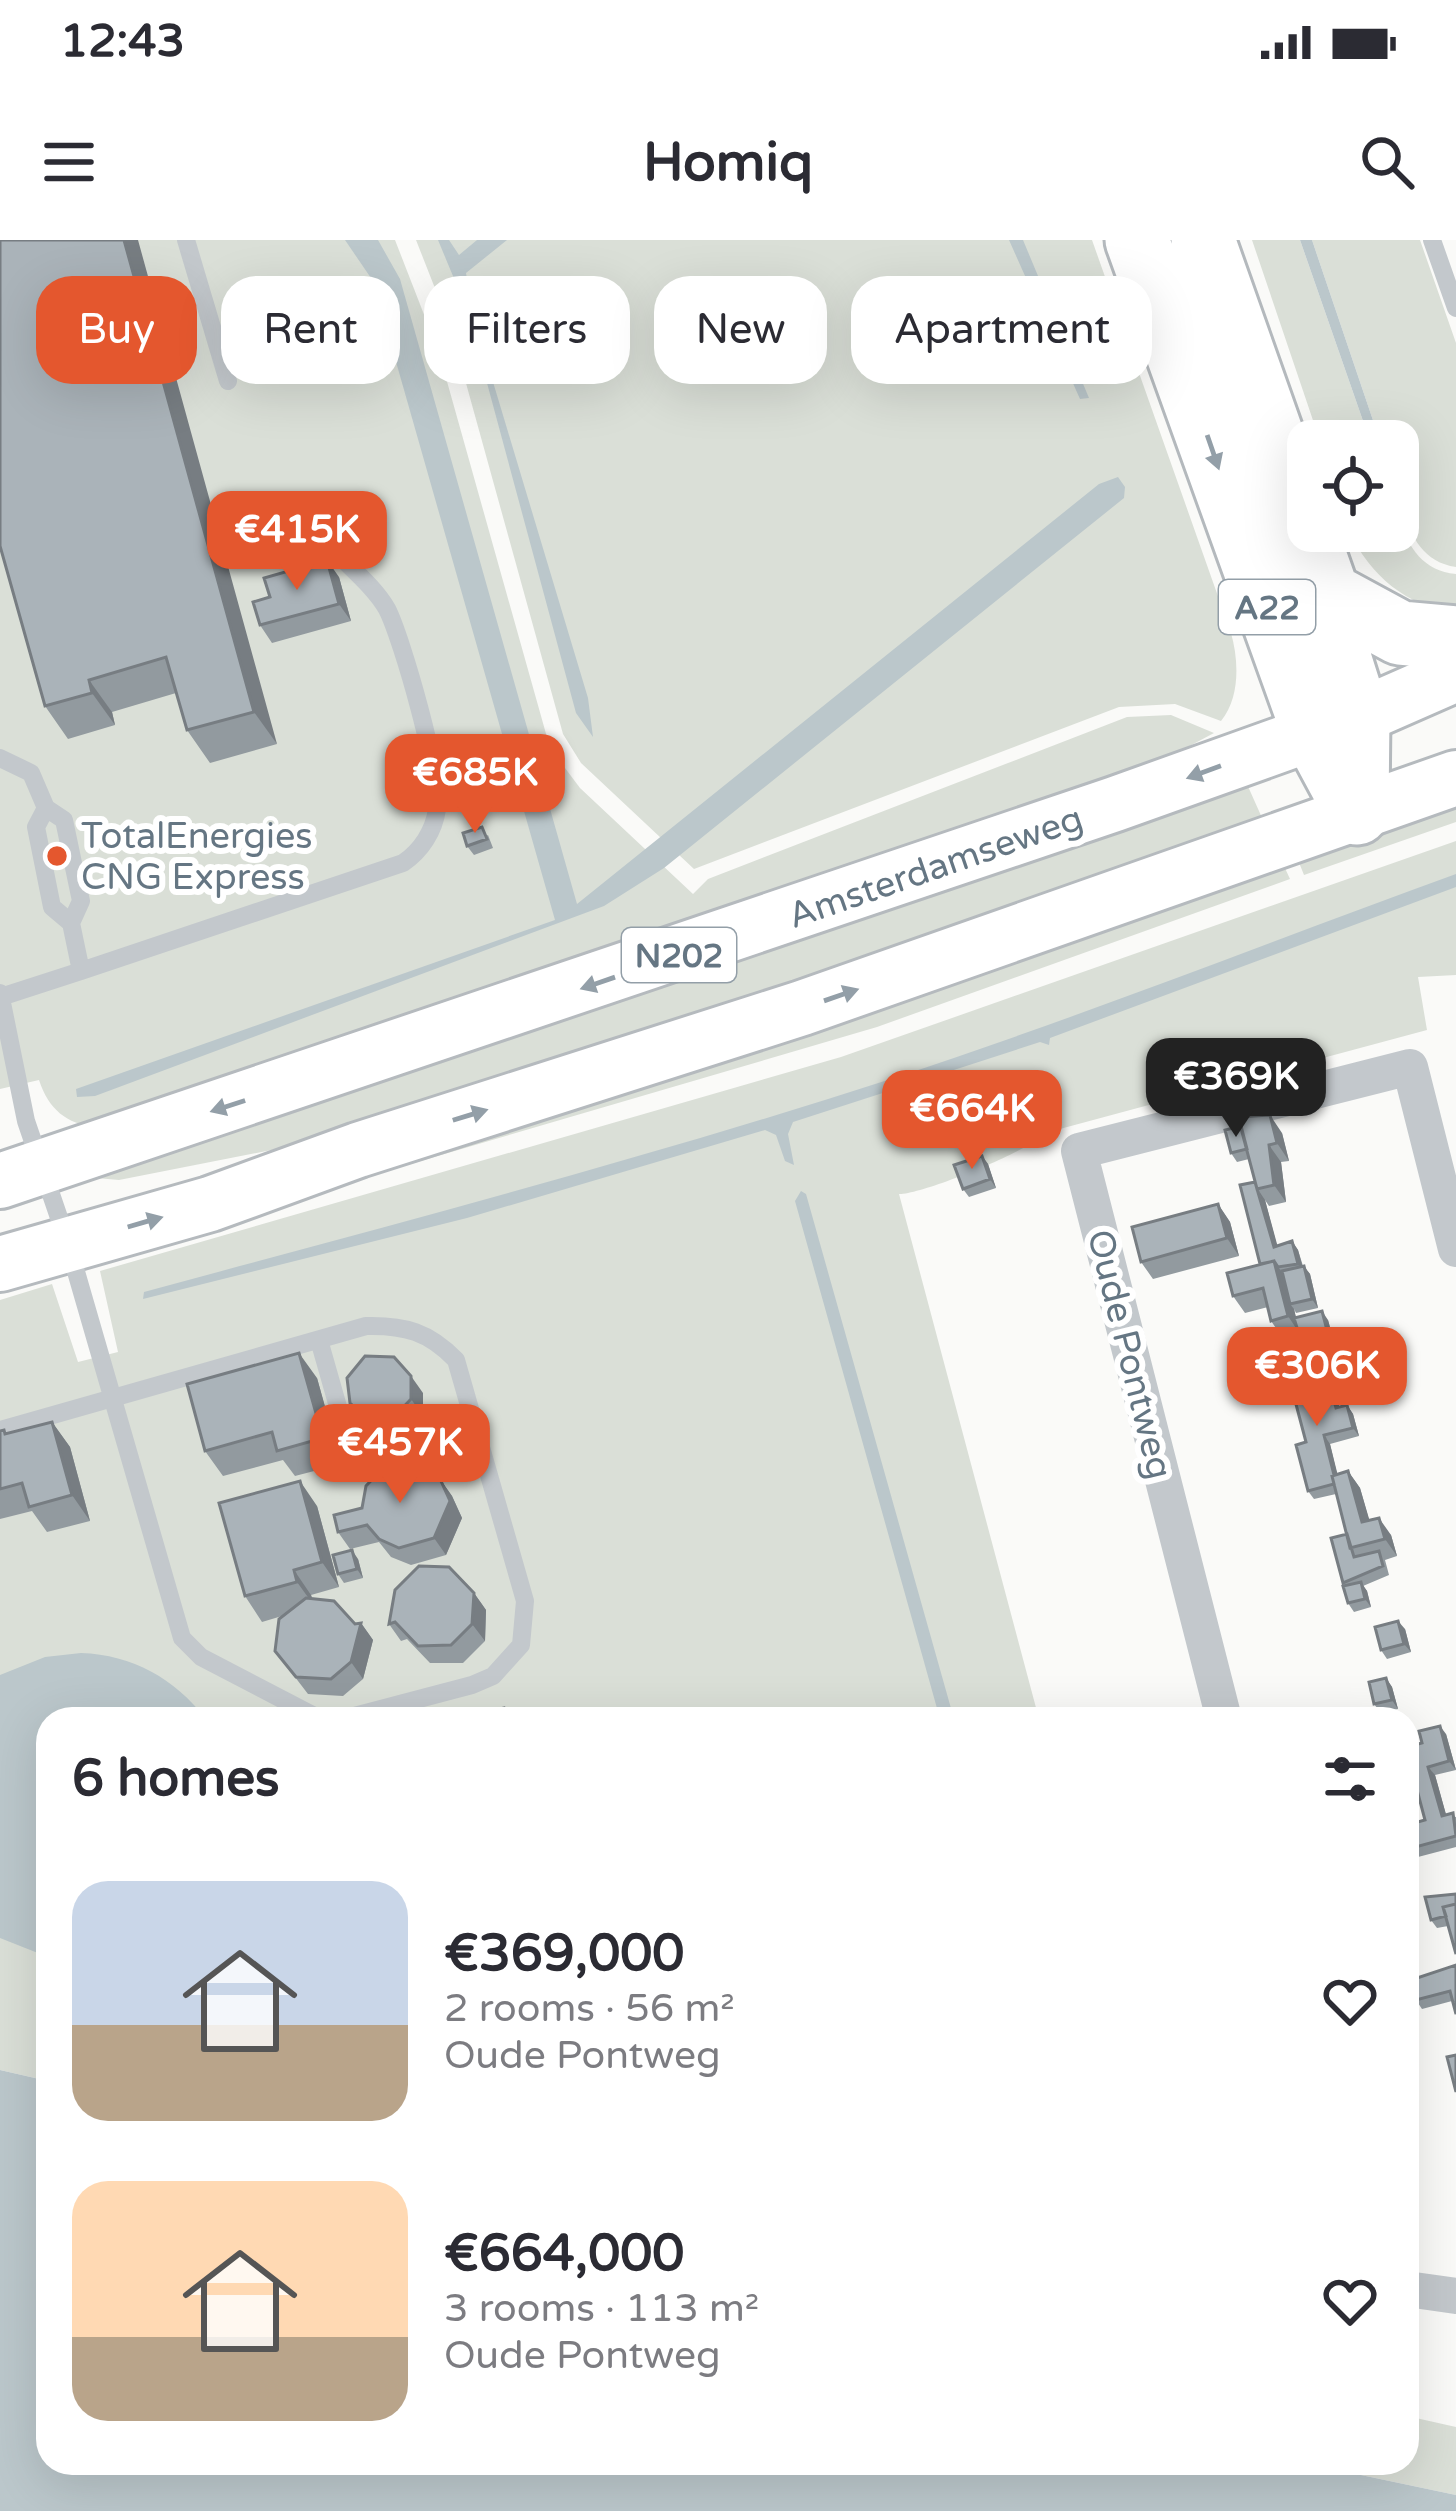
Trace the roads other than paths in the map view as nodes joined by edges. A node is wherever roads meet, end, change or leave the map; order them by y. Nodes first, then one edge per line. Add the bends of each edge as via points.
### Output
1 (186, 240) edge
2 (1137, 240) edge
3 (1203, 240) edge
4 (1432, 240) edge
5 (1456, 308) edge
6 (221, 358) edge
7 (330, 546) dead end
8 (1328, 594) junction
9 (1456, 638) edge
10 (1456, 674) edge
11 (1336, 725) junction
12 (0, 758) edge
13 (1456, 778) edge
14 (46, 808) junction
15 (1357, 813) junction
16 (71, 923) junction
17 (81, 971) junction
18 (0, 995) edge
19 (21, 1175) edge
20 (68, 1244) junction
21 (1456, 1249) edge
22 (0, 1264) edge
23 (319, 1340) junction
24 (110, 1400) junction
25 (0, 1430) edge
26 (350, 1449) dead end
27 (297, 1707) edge
28 (385, 1707) edge
29 (1221, 1707) edge
30 (1419, 2291) edge
31 (1456, 2296) edge

1 - 6 lane
2 -> 11 highway, A22
3 - 8 highway, A22
4 - 5 lane
7 - 17 lane via 392,620 437,788 422,847 392,868
8 - 9 highway, A22 via 1400,633
8 - 11 highway, A22
10 - 11 main road, Amsterdamseweg / N202
11 - 15 highway, A22
11 -> 19 main road, Amsterdamseweg / N202
12 - 14 lane via 31,772
13 - 15 main road, N202
14 - 16 lane via 36,827 52,908
14 - 16 lane via 64,820 81,901
20 -> 15 main road, N202 via 802,1008
16 - 17 lane
17 - 18 lane
18 - 19 lane via 17,1084
19 - 20 lane
20 - 22 main road, N202
20 - 24 lane
21 - 29 street, Oude Pontweg via 1410,1067 1079,1151
23 - 24 lane
23 - 26 lane
23 - 28 lane via 397,1325 455,1360 525,1601 520,1646 493,1676
24 - 25 lane
24 - 27 lane via 182,1638 201,1657
30 - 31 street

